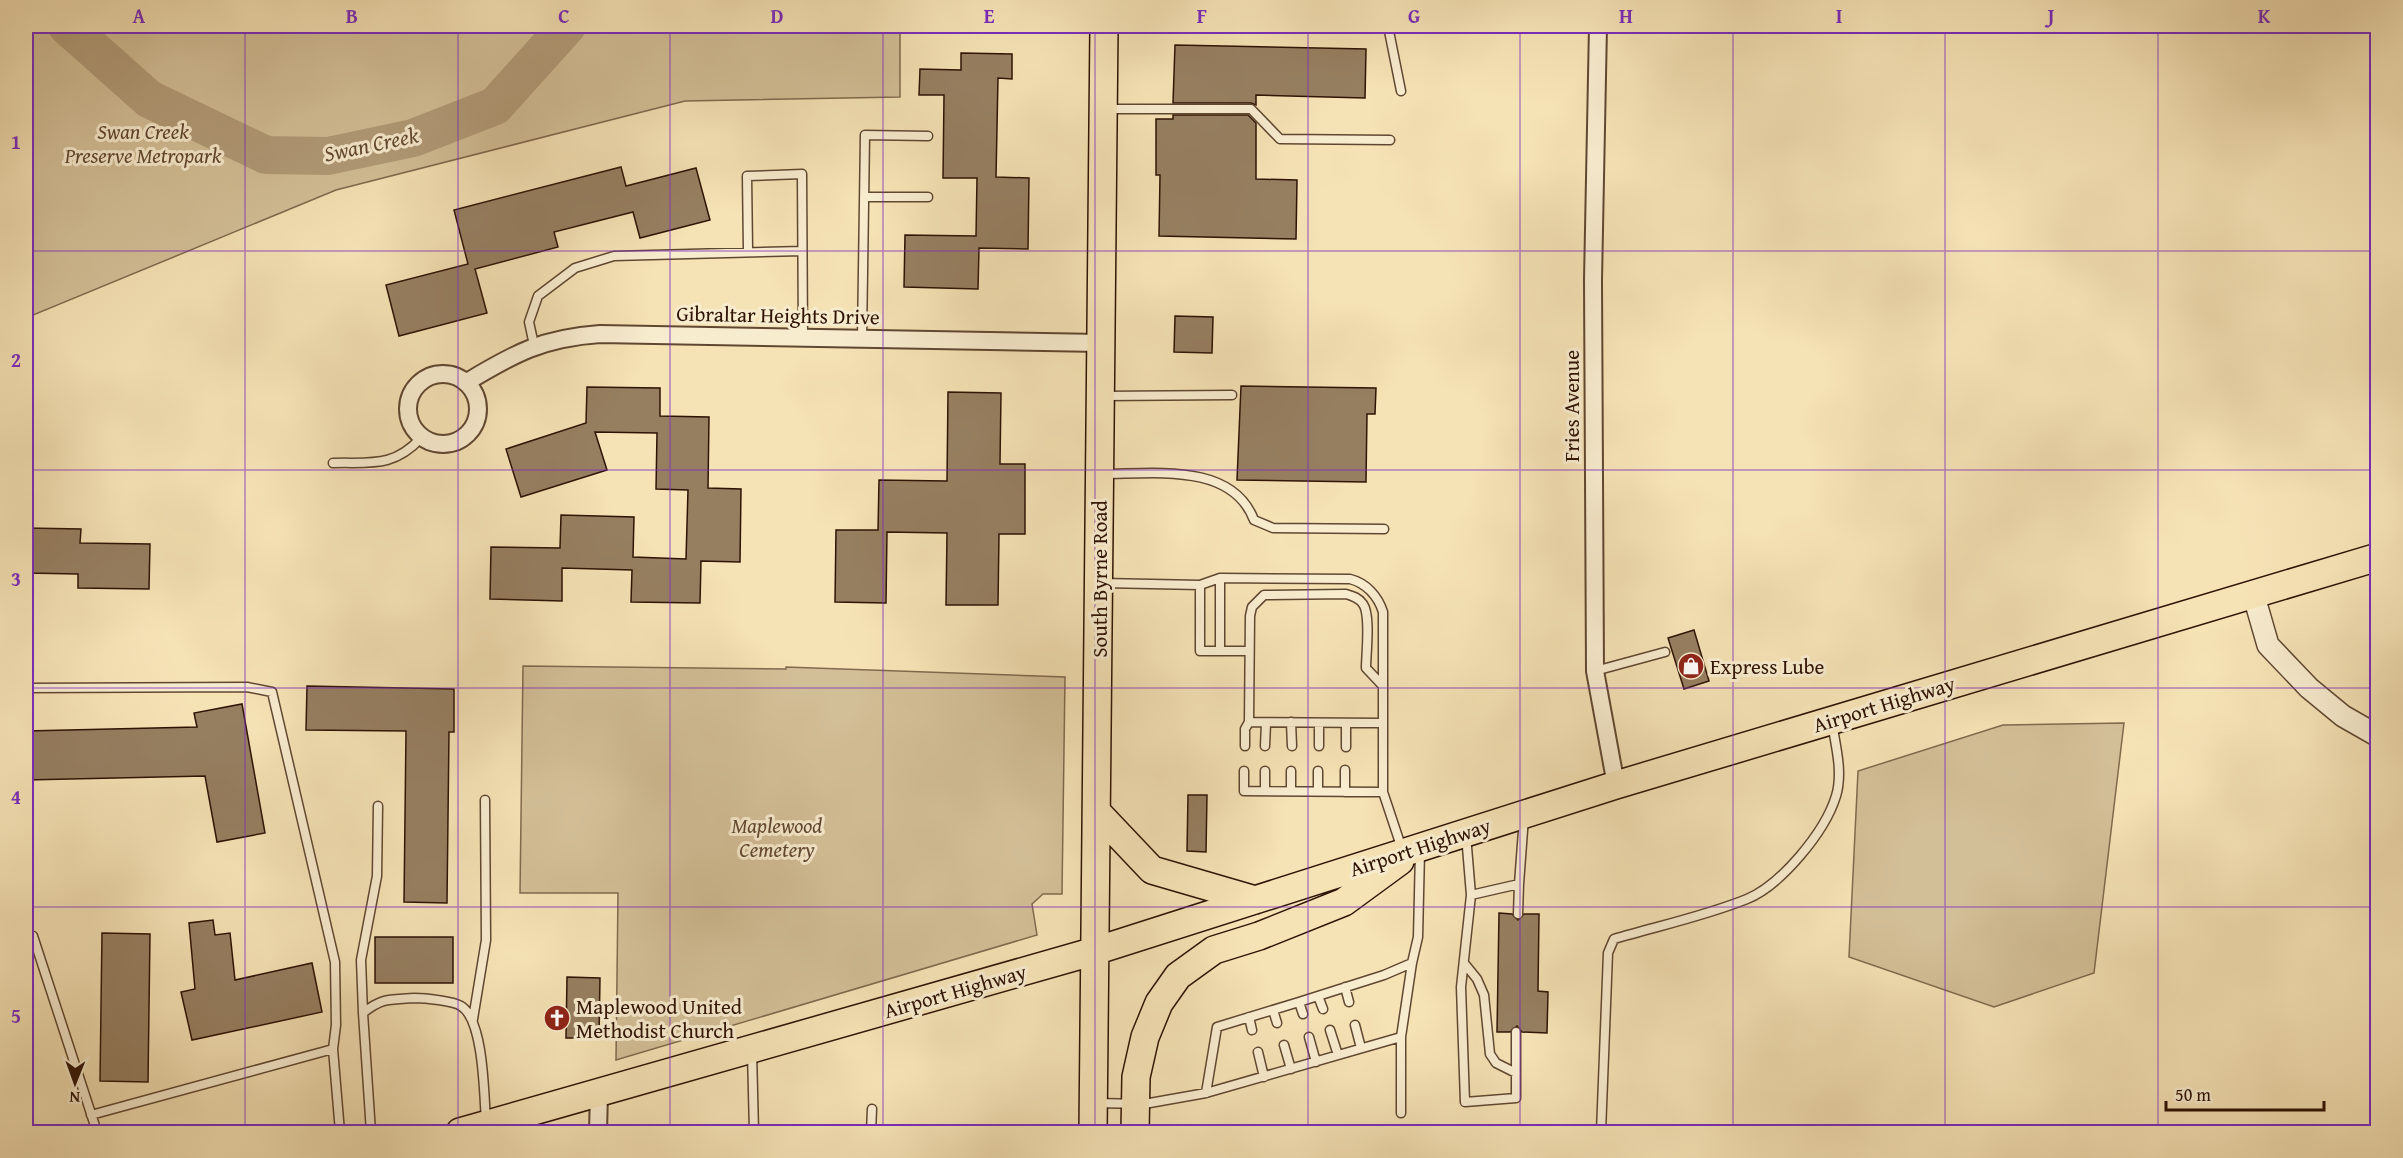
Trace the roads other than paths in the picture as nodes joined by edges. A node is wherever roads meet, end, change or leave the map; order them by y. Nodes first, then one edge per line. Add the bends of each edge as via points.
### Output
1 (1104, 26) edge
2 (1388, 26) edge
3 (1598, 26) edge
4 (1401, 91) dead end
5 (1103, 109) junction
6 (928, 136) dead end
7 (1390, 140) dead end
8 (864, 197) junction
9 (928, 197) dead end
10 (748, 250) junction
11 (802, 251) junction
12 (803, 338) junction
13 (862, 339) junction
14 (1100, 343) junction
15 (534, 345) junction
16 (467, 382) junction
17 (1232, 395) dead end
18 (1100, 396) junction
19 (421, 438) junction
20 (333, 463) dead end
21 (1099, 474) junction
22 (1384, 529) dead end
23 (2378, 557) edge
24 (1220, 578) junction
25 (1098, 583) junction
26 (1200, 585) junction
27 (2253, 593) junction
28 (1220, 651) junction
29 (1250, 651) junction
30 (1665, 652) dead end
31 (1595, 671) junction
32 (1383, 686) junction
33 (26, 688) edge
34 (1832, 720) junction
35 (1249, 722) junction
36 (1292, 722) junction
37 (1266, 723) junction
38 (1319, 723) junction
39 (1346, 723) junction
40 (1383, 723) junction
41 (2378, 736) edge
42 (1245, 746) dead end
43 (1265, 746) dead end
44 (1292, 746) dead end
45 (1319, 746) dead end
46 (1346, 747) dead end
47 (1346, 770) dead end
48 (1245, 771) dead end
49 (1265, 771) dead end
50 (1292, 771) dead end
51 (1318, 771) dead end
52 (1616, 785) junction
53 (1265, 791) junction
54 (1291, 791) junction
55 (1318, 791) junction
56 (1345, 792) junction
57 (1383, 792) junction
58 (485, 800) dead end
59 (378, 806) dead end
60 (1096, 812) junction
61 (1524, 814) junction
62 (1465, 833) junction
63 (1412, 850) junction
64 (1519, 884) junction
65 (1471, 896) junction
66 (1255, 900) junction
67 (1518, 914) dead end
68 (26, 940) edge
69 (1095, 951) junction
70 (1412, 963) junction
71 (1464, 963) junction
72 (1345, 987) junction
73 (1318, 996) junction
74 (1299, 1002) junction
75 (1348, 1002) dead end
76 (1323, 1009) dead end
77 (1273, 1010) junction
78 (363, 1013) junction
79 (1303, 1014) dead end
80 (1249, 1017) junction
81 (473, 1019) junction
82 (1277, 1023) dead end
83 (1355, 1025) dead end
84 (1252, 1030) dead end
85 (1330, 1030) dead end
86 (1516, 1032) dead end
87 (1309, 1037) dead end
88 (1401, 1037) junction
89 (1284, 1045) dead end
90 (752, 1048) junction
91 (1361, 1048) junction
92 (333, 1049) junction
93 (1258, 1052) dead end
94 (1338, 1055) junction
95 (1316, 1062) junction
96 (1292, 1069) junction
97 (1516, 1072) junction
98 (1264, 1077) junction
99 (599, 1092) junction
100 (1206, 1093) junction
101 (1093, 1103) junction
102 (1136, 1103) junction
103 (872, 1109) dead end
104 (1401, 1113) dead end
105 (91, 1115) junction
106 (487, 1125) junction
107 (97, 1132) edge
108 (340, 1132) edge
109 (370, 1132) edge
110 (460, 1132) edge
111 (598, 1132) edge
112 (754, 1132) edge
113 (871, 1132) edge
114 (1093, 1132) edge
115 (1135, 1132) edge
116 (1601, 1132) edge

1 - 5 main road, South Byrne Road
2 - 4 lane
3 - 31 street, Fries Avenue via 1593,280
5 - 7 lane via 1251,110 1280,139
5 - 14 main road, South Byrne Road
6 - 8 lane via 866,135
8 - 9 lane
8 - 13 lane
10 - 11 lane
10 - 11 lane via 747,176 802,174
10 - 15 lane via 614,256 574,268 538,296 529,322
11 - 12 lane
12 - 13 street, Gibraltar Heights Drive
12 - 15 street, Gibraltar Heights Drive via 600,334 567,336
13 - 14 street, Gibraltar Heights Drive
14 - 18 main road, South Byrne Road
15 - 16 street, Gibraltar Heights Drive
16 - 19 street via 477,404 472,428 450,444
16 - 19 street via 439,375 416,388 408,412
17 - 18 lane
18 - 21 main road, South Byrne Road
19 - 20 lane via 409,451 390,461
21 - 22 lane via 1206,476 1244,499 1254,520 1273,528
21 - 25 main road, South Byrne Road
23 - 27 main road, Airport Highway
24 - 26 lane
24 - 28 lane
24 - 32 lane via 1361,582 1380,601 1383,612
25 - 26 lane
25 - 60 main road, South Byrne Road
26 - 28 lane via 1200,651
27 - 34 main road, Airport Highway
27 - 41 street via 2268,645 2309,688 2343,716
28 - 29 lane
29 - 32 lane via 1252,607 1264,595 1346,594 1364,604 1366,669
29 - 35 lane
30 - 31 lane
31 - 52 street, Fries Avenue
32 - 40 lane
33 - 92 lane via 247,687 273,692 335,962
34 - 52 main road, Airport Highway
34 - 116 lane via 1839,765 1836,796 1818,832 1782,875 1749,898 1614,939 1608,953
35 - 37 lane
35 - 42 lane
36 - 37 lane
36 - 38 lane
36 - 44 lane
37 - 43 lane
38 - 39 lane
38 - 45 lane
39 - 40 lane
39 - 46 lane
40 - 57 lane
47 - 56 lane
48 - 53 lane via 1244,791
49 - 53 lane
50 - 54 lane
51 - 55 lane
52 - 61 main road, Airport Highway
53 - 54 lane
54 - 55 lane
55 - 56 lane
56 - 57 lane
57 - 63 lane
58 - 81 lane via 486,940
59 - 78 lane via 377,876 361,960
60 - 66 main road via 1152,870
60 - 69 main road, South Byrne Road
61 - 62 main road, Airport Highway
61 - 64 lane
62 - 63 main road, Airport Highway
62 - 65 lane
63 - 66 main road, Airport Highway
63 - 70 lane via 1418,937
63 - 102 main road via 1344,902 1214,950 1178,976 1159,1003 1145,1037 1136,1077
64 - 65 lane
64 - 67 lane
65 - 71 lane
66 - 69 main road, Airport Highway
68 - 105 lane via 33,936
69 - 90 main road, Airport Highway
69 - 101 main road, South Byrne Road
70 - 72 lane
70 - 88 lane
71 - 97 lane via 1484,995 1490,1054 1497,1063
71 - 97 lane via 1461,987 1465,1102 1516,1098
72 - 73 lane
72 - 75 lane
73 - 74 lane
73 - 76 lane
74 - 77 lane
74 - 79 lane
77 - 80 lane
77 - 82 lane
78 - 81 lane via 379,1000 421,998 460,1005
78 - 109 lane
80 - 84 lane
80 - 100 lane via 1217,1027
81 - 106 lane
83 - 91 lane
85 - 94 lane
86 - 97 lane
87 - 95 lane
88 - 91 lane
88 - 104 lane
89 - 96 lane
90 - 99 main road, Airport Highway
90 - 112 lane
91 - 94 lane
92 - 105 lane
92 - 108 lane
93 - 98 lane
94 - 95 lane
95 - 96 lane
96 - 98 lane
98 - 100 lane
99 - 106 main road, Airport Highway
99 - 111 street
100 - 102 lane
101 - 102 lane
101 - 114 main road, South Byrne Road
102 - 115 main road
103 - 113 lane
105 - 107 lane
106 - 110 main road, Airport Highway

